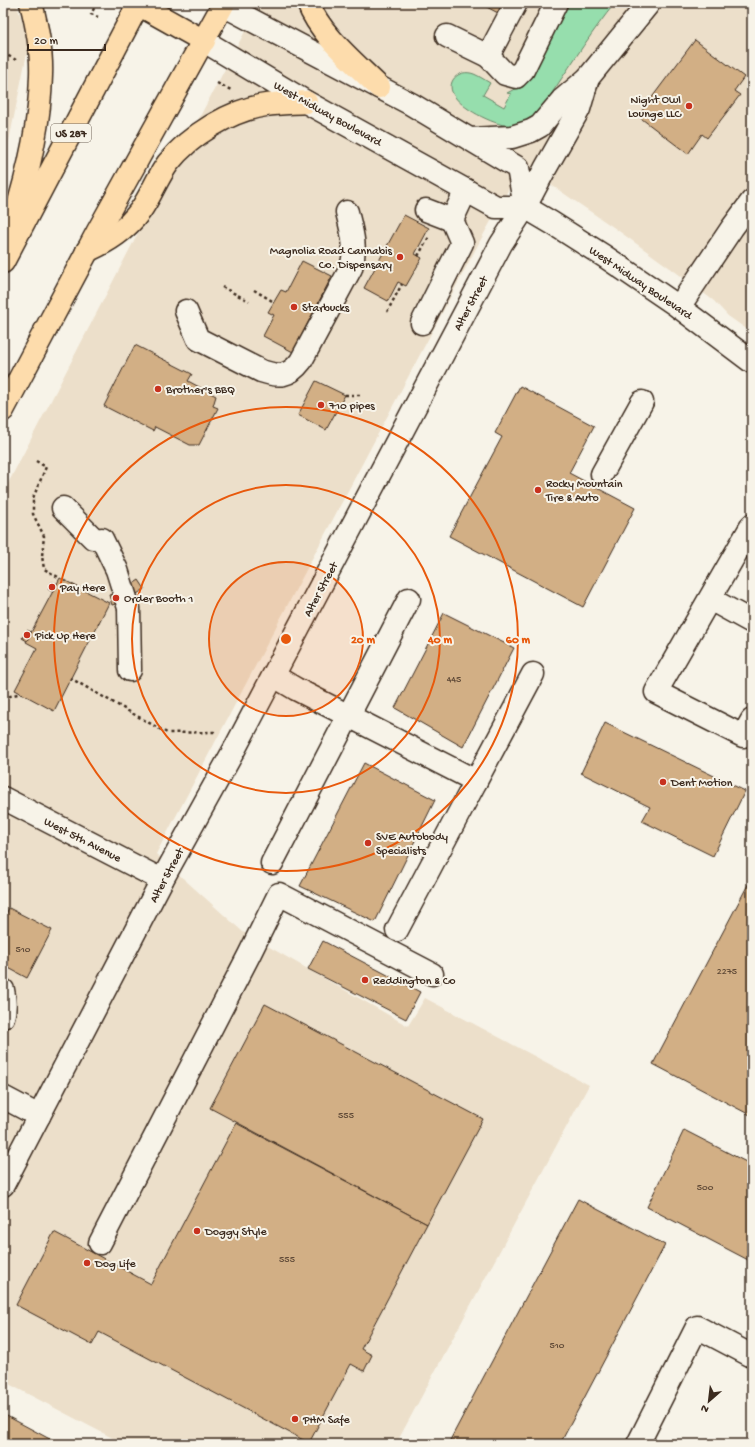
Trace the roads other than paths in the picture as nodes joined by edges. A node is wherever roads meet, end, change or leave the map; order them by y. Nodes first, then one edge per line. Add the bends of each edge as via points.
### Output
1 (31, 3) edge
2 (138, 3) edge
3 (308, 3) edge
4 (516, 3) edge
5 (556, 3) edge
6 (649, 3) edge
7 (222, 4) edge
8 (447, 36) dead end
9 (204, 41) junction
10 (488, 56) junction
11 (588, 78) junction
12 (379, 87) junction
13 (306, 102) junction
14 (470, 139) junction
15 (466, 190) junction
16 (752, 201) edge
17 (525, 207) junction
18 (426, 210) dead end
19 (347, 212) dead end
20 (452, 220) junction
21 (87, 251) junction
22 (3, 254) edge
23 (3, 262) edge
24 (679, 307) junction
25 (186, 311) dead end
26 (422, 323) dead end
27 (752, 362) edge
28 (642, 402) dead end
29 (3, 410) edge
30 (602, 474) dead end
31 (63, 508) dead end
32 (752, 525) edge
33 (409, 599) dead end
34 (710, 599) junction
35 (752, 622) edge
36 (130, 670) dead end
37 (533, 674) dead end
38 (274, 676) junction
39 (349, 714) junction
40 (752, 720) edge
41 (476, 781) junction
42 (3, 798) edge
43 (272, 863) dead end
44 (162, 880) junction
45 (397, 930) dead end
46 (432, 974) dead end
47 (3, 990) edge
48 (3, 1017) edge
49 (3, 1097) edge
50 (39, 1116) junction
51 (3, 1185) edge
52 (100, 1243) dead end
53 (752, 1356) edge
54 (638, 1444) edge

1 - 22 main road via 40,50 39,106 27,174
2 - 9 main road, West Midway Boulevard
2 - 23 main road, US 287
3 - 12 main road via 324,30
4 - 10 street
5 - 10 street via 523,70 516,77 506,74
6 - 11 street, Alter Street
7 - 9 main road
7 - 12 street
8 - 10 street
9 - 13 street, West Midway Boulevard
9 - 21 main road
11 - 14 street via 562,100 540,126 531,131 512,137
11 - 17 street, Alter Street via 579,109
12 - 14 street
13 - 15 street, West Midway Boulevard
13 - 21 main road via 266,105 247,110 224,119 188,142 168,163 140,210 125,228 107,242
14 - 17 street via 518,168
15 - 17 street, West Midway Boulevard via 496,207
15 - 20 street
16 - 24 street
17 - 24 street, West Midway Boulevard via 598,252
17 - 38 street, Alter Street via 499,249
18 - 20 street
19 - 25 street via 354,239 352,263 301,361 288,374 261,371 198,339
20 - 26 street via 462,243
21 - 29 main road
24 - 27 street, West Midway Boulevard
28 - 30 street
31 - 36 street via 98,538 117,570 129,608
32 - 34 street
33 - 39 street
34 - 35 street
34 - 40 street via 656,692 743,736
37 - 41 street
38 - 39 street
38 - 44 street, Alter Street
39 - 41 street
39 - 43 street
41 - 45 street
42 - 44 street, West 5th Avenue
44 - 50 street, Alter Street
46 - 52 street via 279,894
47 - 48 street
49 - 50 street
50 - 51 street, Alter Street
53 - 54 street via 697,1327

